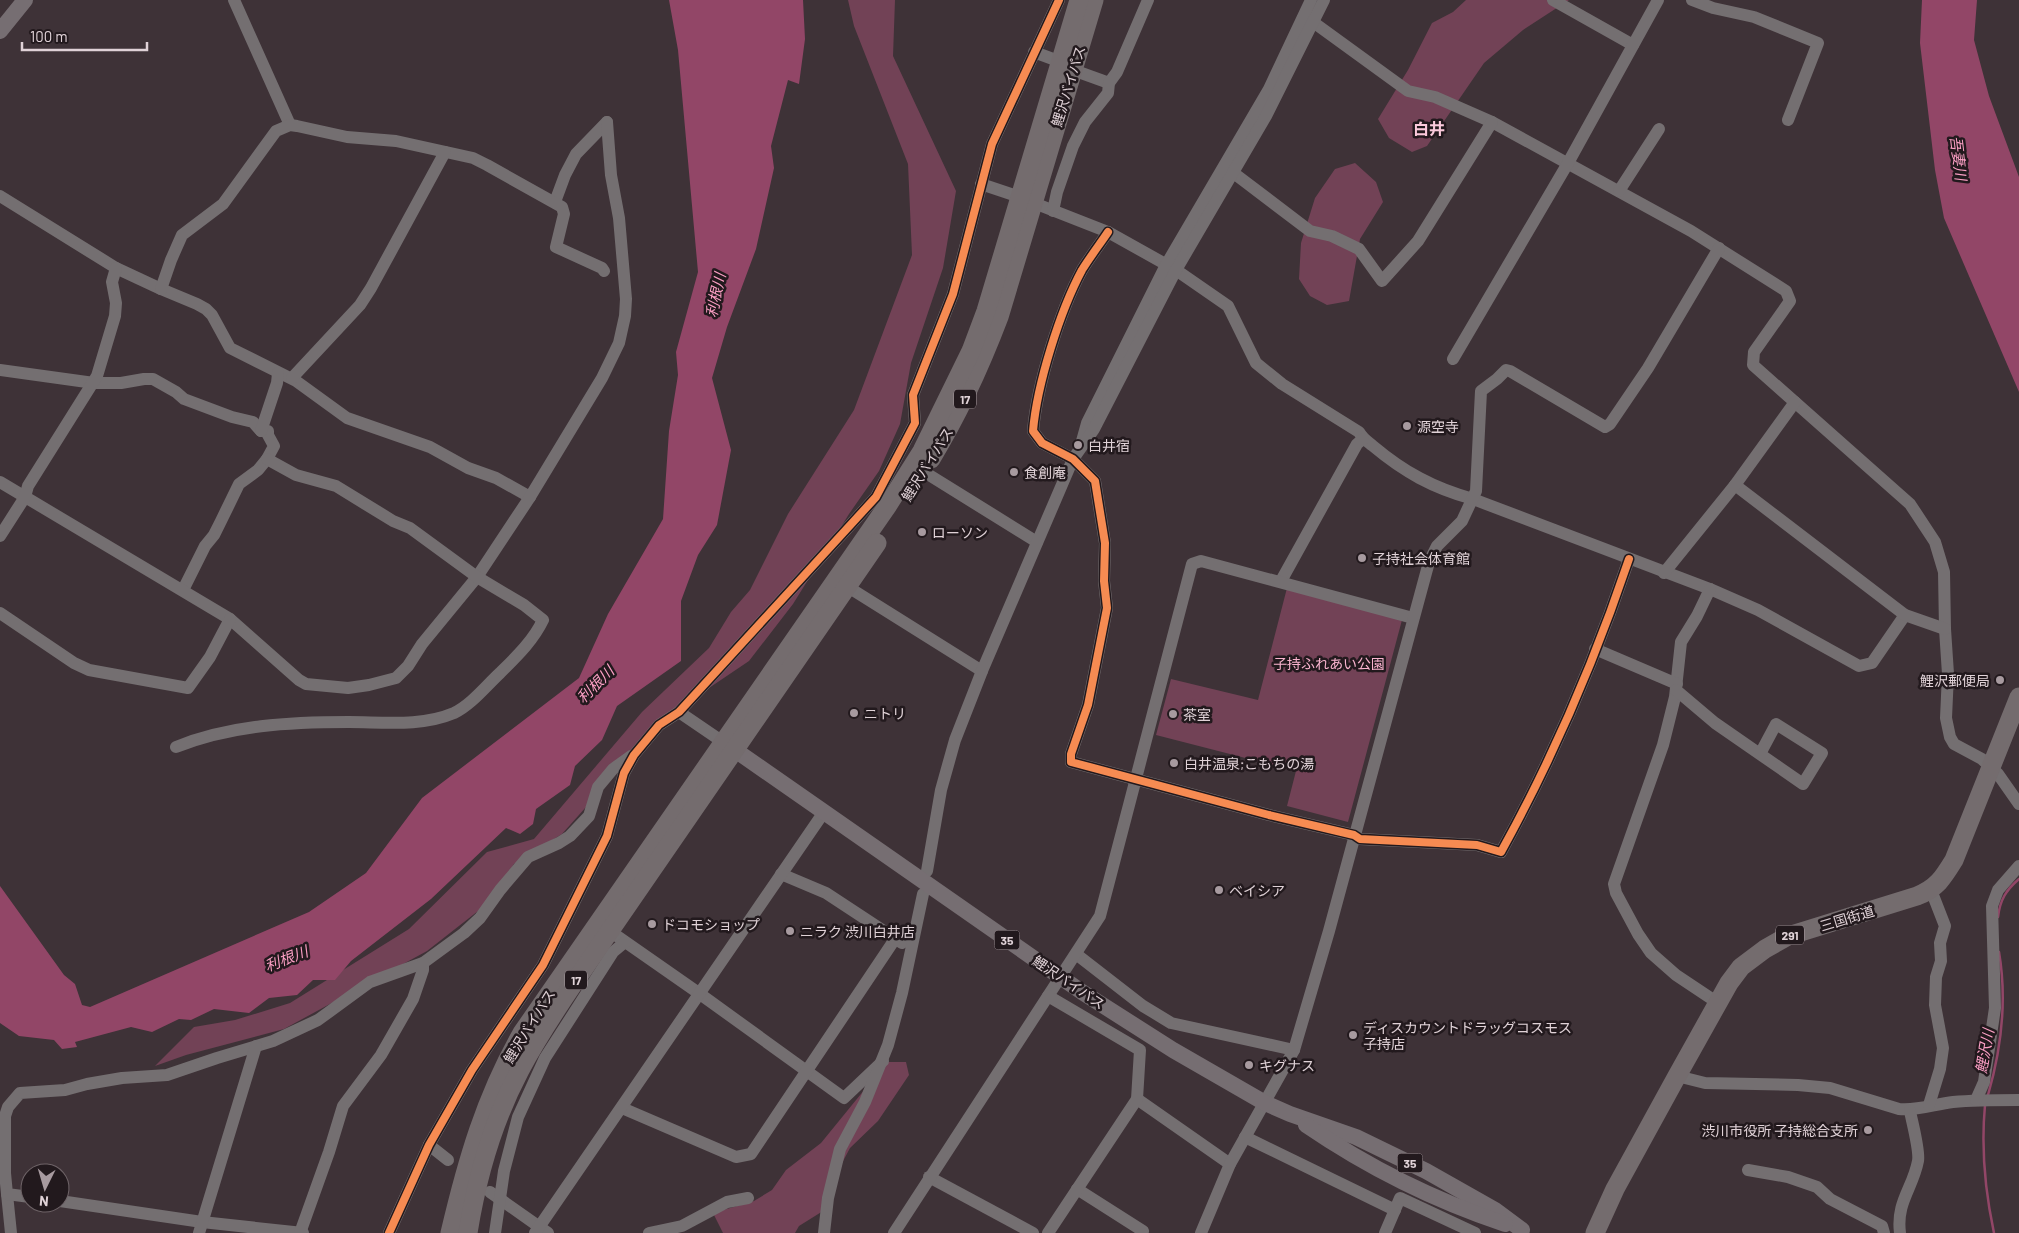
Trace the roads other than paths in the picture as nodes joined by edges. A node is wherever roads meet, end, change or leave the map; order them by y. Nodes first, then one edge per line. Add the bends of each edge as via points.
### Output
1 (24, 0) edge
2 (234, 0) edge
3 (1059, 0) edge
4 (1079, 0) edge
5 (1094, 0) edge
6 (1148, 0) edge
7 (1311, 0) edge
8 (1324, 0) edge
9 (1553, 0) edge
10 (1658, 0) edge
11 (1692, 0) edge
12 (1308, 20) junction
13 (0, 31) edge
14 (1633, 45) junction
15 (1034, 52) junction
16 (1067, 66) junction
17 (1109, 83) junction
18 (1788, 120) dead end
19 (1492, 122) junction
20 (290, 125) junction
21 (1659, 129) dead end
22 (445, 152) junction
23 (1568, 163) junction
24 (1229, 168) junction
25 (981, 184) junction
26 (1619, 191) junction
27 (0, 196) edge
28 (1027, 200) junction
29 (555, 202) junction
30 (1053, 211) junction
31 (1108, 232) junction
32 (1719, 248) junction
33 (1170, 267) junction
34 (116, 268) junction
35 (604, 271) dead end
36 (161, 289) junction
37 (1452, 359) dead end
38 (0, 370) edge
39 (278, 373) junction
40 (292, 378) junction
41 (94, 383) junction
42 (1795, 402) junction
43 (261, 431) junction
44 (1363, 439) junction
45 (1077, 454) junction
46 (267, 459) junction
47 (918, 468) junction
48 (0, 482) edge
49 (1735, 485) junction
50 (25, 497) junction
51 (530, 497) junction
52 (1472, 499) junction
53 (0, 536) edge
54 (1037, 542) junction
55 (1629, 559) junction
56 (1664, 573) junction
57 (477, 577) junction
58 (1281, 582) junction
59 (848, 587) junction
60 (1710, 589) junction
61 (183, 590) junction
62 (0, 613) edge
63 (1905, 615) junction
64 (1413, 618) junction
65 (230, 619) junction
66 (1944, 629) junction
67 (1595, 650) junction
68 (982, 671) junction
69 (1676, 687) junction
70 (2019, 697) edge
71 (679, 712) junction
72 (729, 746) junction
73 (176, 747) dead end
74 (1760, 754) junction
75 (634, 755) junction
76 (1990, 768) junction
77 (1134, 780) junction
78 (2019, 804) edge
79 (824, 812) junction
80 (1354, 835) junction
81 (2019, 866) edge
82 (927, 871) dead end
83 (781, 874) junction
84 (1931, 890) junction
85 (923, 894) dead end
86 (611, 932) junction
87 (895, 939) junction
88 (912, 949) junction
89 (1075, 955) junction
90 (423, 963) junction
91 (700, 994) junction
92 (1050, 994) junction
93 (1718, 1003) junction
94 (256, 1046) junction
95 (1294, 1050) junction
96 (882, 1061) junction
97 (808, 1071) junction
98 (1677, 1076) junction
99 (1137, 1099) junction
100 (1979, 1100) junction
101 (2019, 1100) edge
102 (1265, 1103) junction
103 (1929, 1105) junction
104 (622, 1108) junction
105 (1910, 1110) junction
106 (1245, 1137) junction
107 (429, 1145) junction
108 (448, 1160) dead end
109 (1230, 1164) junction
110 (1748, 1170) dead end
111 (929, 1177) junction
112 (1077, 1189) junction
113 (7, 1194) junction
114 (495, 1195) junction
115 (20, 1196) edge
116 (748, 1198) dead end
117 (70, 1203) edge
118 (1395, 1210) junction
119 (200, 1227) edge
120 (541, 1231) edge
121 (1143, 1231) dead end
122 (1526, 1232) edge
123 (11, 1233) edge
124 (301, 1233) edge
125 (389, 1233) edge
126 (450, 1233) edge
127 (468, 1233) edge
128 (495, 1233) edge
129 (649, 1233) edge
130 (824, 1233) edge
131 (894, 1233) edge
132 (1033, 1233) edge
133 (1048, 1233) edge
134 (1201, 1233) edge
135 (1386, 1233) edge
136 (1475, 1233) edge
137 (1595, 1233) edge
138 (1884, 1233) edge
139 (1900, 1233) edge

1 - 13 main road
2 - 20 street
3 - 15 street
4 - 16 highway, 鯉沢バイパス / 17
5 - 16 highway, 鯉沢バイパス / 17
6 - 17 street via 1117,72
7 - 12 street
8 - 12 street
9 - 14 street
10 - 14 street
11 - 18 street via 1754,18 1818,43
12 - 19 street via 1408,91 1435,97
12 - 24 street via 1266,116
14 - 23 street
15 - 16 street
15 - 25 street via 992,144
16 - 17 street
16 - 28 highway, 鯉沢バイパス / 17
17 - 30 street via 1108,94 1085,122 1073,146
19 - 23 street
19 - 24 street via 1418,241 1382,281 1359,249 1332,236 1310,232
20 - 22 street
20 - 36 street via 276,131 222,204 182,235
21 - 26 street
22 - 29 street via 473,158
22 - 40 street via 360,305
23 - 26 street
23 - 37 street
24 - 33 street
25 - 28 street
25 - 71 street via 953,294 912,395 915,423 876,497
26 - 32 street
27 - 34 street
28 - 30 street
28 - 47 highway, 鯉沢バイパス / 17 via 970,351
29 - 35 street via 564,210 556,247
29 - 51 street via 576,154 606,122 610,175 619,218 625,316 619,343 602,378
30 - 31 street
31 - 33 street
31 - 45 street via 1083,269 1069,298 1046,367 1034,419 1034,431 1042,443
32 - 42 street via 1786,291 1790,301 1752,359 1753,365
32 - 52 street via 1648,368 1610,424 1605,427 1510,371 1506,370 1481,391 1476,491
33 - 44 street via 1228,306 1256,363 1282,384 1359,432
33 - 45 street via 1094,428
34 - 36 street
34 - 41 street via 112,282 115,316
36 - 39 street via 206,309 230,348
38 - 41 street
39 - 40 street
39 - 43 street
40 - 51 street via 347,418 430,447
41 - 43 street via 121,384 153,379 184,399 232,418 253,422
41 - 50 street via 28,486
42 - 49 street
42 - 66 street via 1910,504 1935,542 1944,572
43 - 46 street via 268,431 274,446
44 - 52 street via 1389,461 1414,476
44 - 58 street via 1357,444
45 - 54 street
45 - 77 street via 1095,481 1105,543 1107,608 1088,705 1071,762
46 - 57 street via 296,475 336,486 410,528
46 - 61 street via 239,484
47 - 54 street
47 - 59 highway, 鯉沢バイパス / 17
47 - 72 highway, 鯉沢バイパス / 17 via 888,505
48 - 50 street
49 - 56 street
49 - 63 street
50 - 53 street
50 - 61 street
51 - 57 street
52 - 55 street
52 - 64 street via 1462,522 1437,546 1429,562
54 - 68 street
55 - 56 street
55 - 67 street
56 - 60 street
57 - 65 street via 396,678 369,685 348,688 306,684
57 - 73 street via 543,620 530,642 456,712 428,720 399,723 286,724 228,731
58 - 64 street
58 - 77 street via 1201,561 1192,564
59 - 68 street
59 - 72 highway, 鯉沢バイパス / 17
60 - 63 street via 1758,610 1859,666 1872,664
60 - 69 street via 1681,642
61 - 65 street
62 - 65 street via 89,670 188,688 210,657
63 - 66 street
64 - 80 street
66 - 76 street via 1948,674 1946,718 1950,737 1954,744 1982,759
67 - 69 street
67 - 80 street via 1577,698 1501,852 1477,845 1360,839
68 - 82 street via 941,790
69 - 74 street via 1715,723
69 - 93 street via 1663,745 1614,884 1651,953 1676,975
70 - 76 highway, 三国街道 / 291
71 - 72 street
71 - 75 street via 659,725
72 - 79 main road, 鯉沢バイパス / 35
72 - 86 highway, 鯉沢バイパス / 17
74 - 74 street via 1804,784 1822,753 1776,724
75 - 90 street via 613,768 598,787 589,816 570,836 528,857 480,918
75 - 107 street via 624,773 607,836 543,965 472,1070
76 - 78 street
76 - 84 highway, 三国街道 / 291 via 1954,860 1944,878
77 - 80 street
77 - 89 street via 1100,916
79 - 83 street
79 - 102 main road, 鯉沢バイパス / 35 via 1082,992
80 - 95 street
81 - 100 street via 1998,890 1992,906 1995,1008
83 - 87 street via 826,893
83 - 91 street
84 - 93 highway, 三国街道 / 291 via 1788,936 1765,948 1741,967
84 - 103 street via 1945,926 1940,943 1935,1006 1943,1048
85 - 88 street
86 - 91 street
86 - 114 street via 613,952 546,1058 518,1117
86 - 126 highway, 鯉沢バイパス / 17 via 522,1033 504,1064 466,1163
86 - 127 highway, 鯉沢バイパス / 17 via 537,1040 505,1101 482,1167
87 - 88 street
87 - 97 street
88 - 96 street
89 - 92 street
89 - 95 street via 1171,1023
90 - 94 street via 370,982 318,1020 273,1042
90 - 124 street via 413,999 380,1055 343,1106
91 - 97 street
91 - 104 street
92 - 99 street via 1140,1050
92 - 111 street
93 - 98 highway, 三国街道 / 291
94 - 113 street via 167,1075 20,1093 5,1116
94 - 119 street
95 - 102 street
96 - 97 street via 844,1098
96 - 130 street via 840,1149 828,1198
97 - 104 street via 751,1154 736,1157
98 - 105 street via 1705,1083 1798,1084 1830,1088
98 - 137 highway, 三国街道 / 291 via 1615,1188
99 - 109 street
99 - 112 street
100 - 101 street
100 - 103 street
102 - 106 street
102 - 122 main road, 鯉沢バイパス / 35 via 1356,1137 1426,1171 1495,1210
103 - 105 street
104 - 120 street
105 - 139 street via 1918,1159 1904,1196
106 - 109 street
106 - 118 street
107 - 108 street
107 - 125 street
109 - 134 street
110 - 138 street via 1788,1176 1817,1187 1830,1199 1882,1226
111 - 131 street
111 - 132 street
112 - 121 street
112 - 133 street
113 - 115 street
113 - 123 street
114 - 120 street
114 - 128 street
116 - 129 street via 727,1202 682,1226
117 - 119 street
118 - 135 street
118 - 136 street via 1400,1198
119 - 124 street

